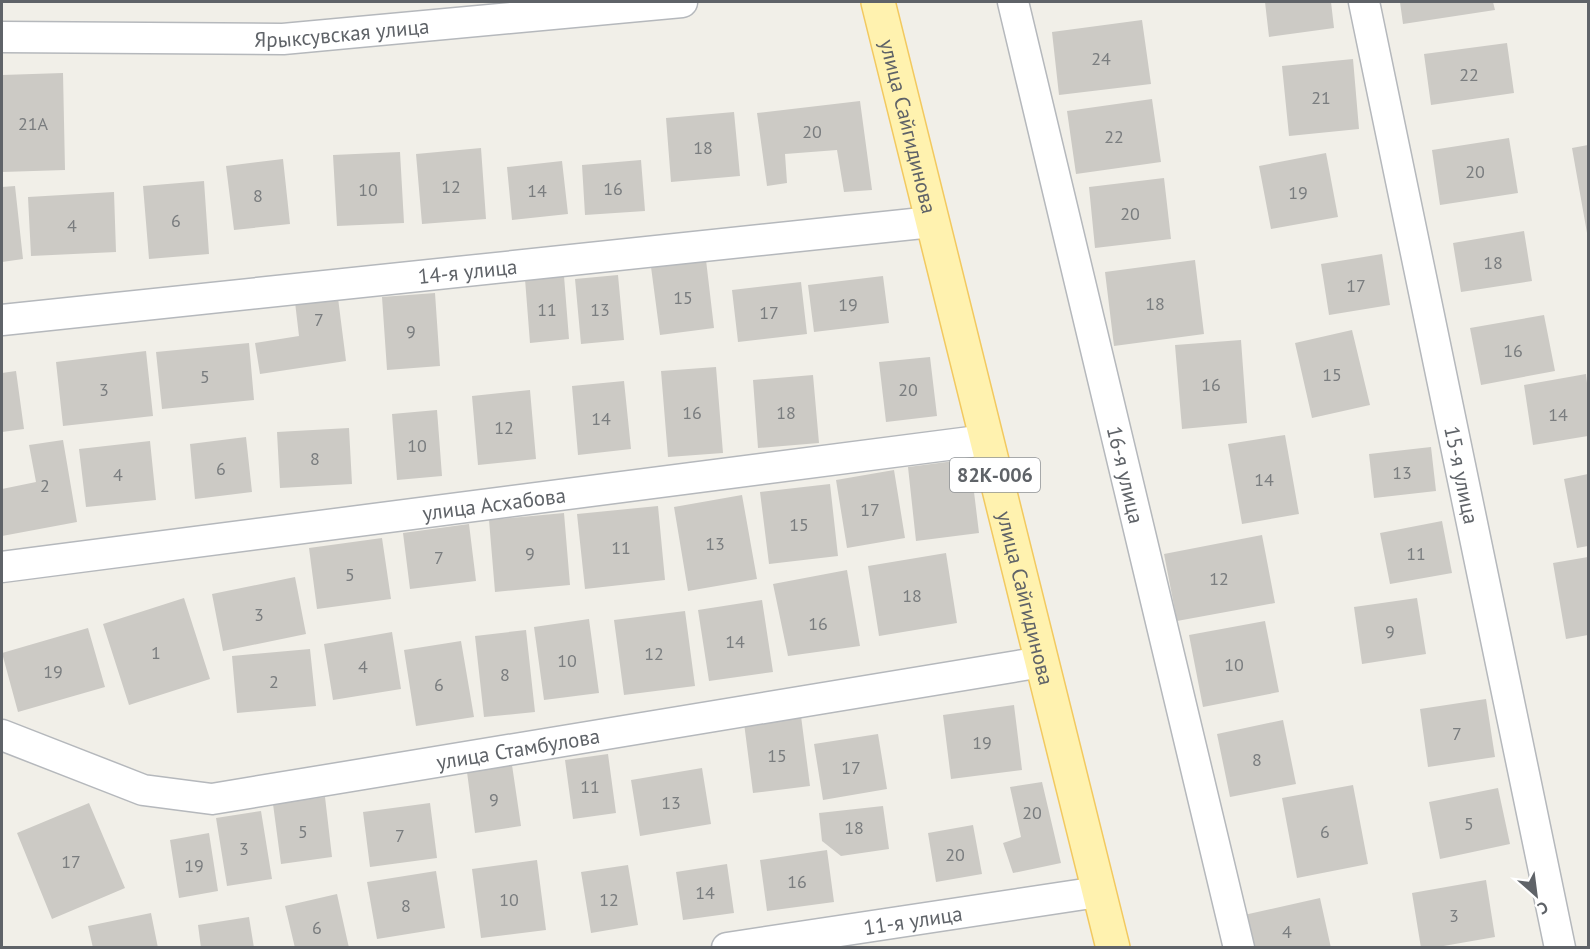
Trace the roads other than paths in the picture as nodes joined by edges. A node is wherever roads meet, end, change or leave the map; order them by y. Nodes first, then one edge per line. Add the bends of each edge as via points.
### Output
1 (682, 2) edge
2 (878, 2) edge
3 (1013, 2) edge
4 (1364, 2) edge
5 (2, 38) edge
6 (932, 222) junction
7 (2, 320) edge
8 (986, 440) junction
9 (2, 567) edge
10 (1042, 662) junction
11 (2, 735) edge
12 (1098, 892) junction
13 (727, 948) edge
14 (1113, 948) edge
15 (1239, 948) edge
16 (1560, 948) edge

1 - 5 street, Ярыксувская улица via 283,39
2 - 6 main road, улица Сайгидинова / 82К-006
3 - 15 street, 16-я улица
4 - 16 street, 15-я улица
6 - 7 street, 14-я улица
6 - 8 main road, улица Сайгидинова / 82К-006
8 - 9 street, улица Асхабова
8 - 10 main road, улица Сайгидинова / 82К-006
10 - 11 street, улица Стамбулова via 212,799 143,790
10 - 12 main road, улица Сайгидинова / 82К-006
12 - 13 street, 11-я улица
12 - 14 main road, улица Сайгидинова / 82К-006

